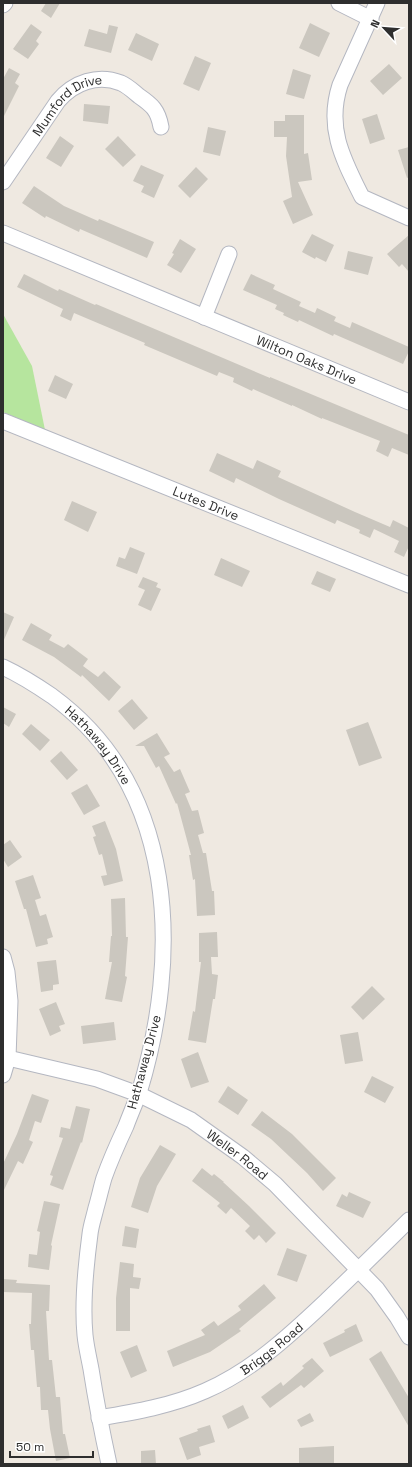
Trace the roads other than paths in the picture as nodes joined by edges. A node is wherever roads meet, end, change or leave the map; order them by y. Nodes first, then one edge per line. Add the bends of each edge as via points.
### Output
1 (339, 3) edge
2 (377, 3) edge
3 (371, 19) junction
4 (161, 127) dead end
5 (3, 182) edge
6 (409, 218) edge
7 (3, 233) edge
8 (229, 254) dead end
9 (204, 317) junction
10 (409, 402) edge
11 (3, 421) edge
12 (409, 585) edge
13 (3, 667) edge
14 (3, 956) edge
15 (8, 1058) junction
16 (3, 1075) edge
17 (138, 1094) junction
18 (409, 1220) edge
19 (358, 1270) junction
20 (409, 1337) edge
21 (99, 1418) junction
22 (109, 1464) edge

1 - 3 street
2 - 3 street
3 - 6 street via 340,85 334,115 336,137 362,197
4 - 5 street, Mumford Drive via 153,106 122,83 102,78 81,84 66,92 58,101
7 - 9 street
8 - 9 street
9 - 10 street, Wilton Oaks Drive
11 - 12 street, Lutes Drive
13 - 17 street, Hathaway Drive via 42,689 88,726 126,779 142,812 160,887 164,952 159,1008
14 - 15 street via 10,1001
15 - 16 street
15 - 17 street, Weller Road via 97,1079
17 - 19 street, Weller Road via 191,1120 243,1157 275,1184
17 - 21 street, Hathaway Drive via 104,1179 90,1232 84,1296 85,1334
18 - 19 street, Briggs Road
19 - 20 street, Weller Road via 377,1289
19 - 21 street, Briggs Road via 283,1342 238,1374 206,1391 178,1401
21 - 22 street, Hathaway Drive

